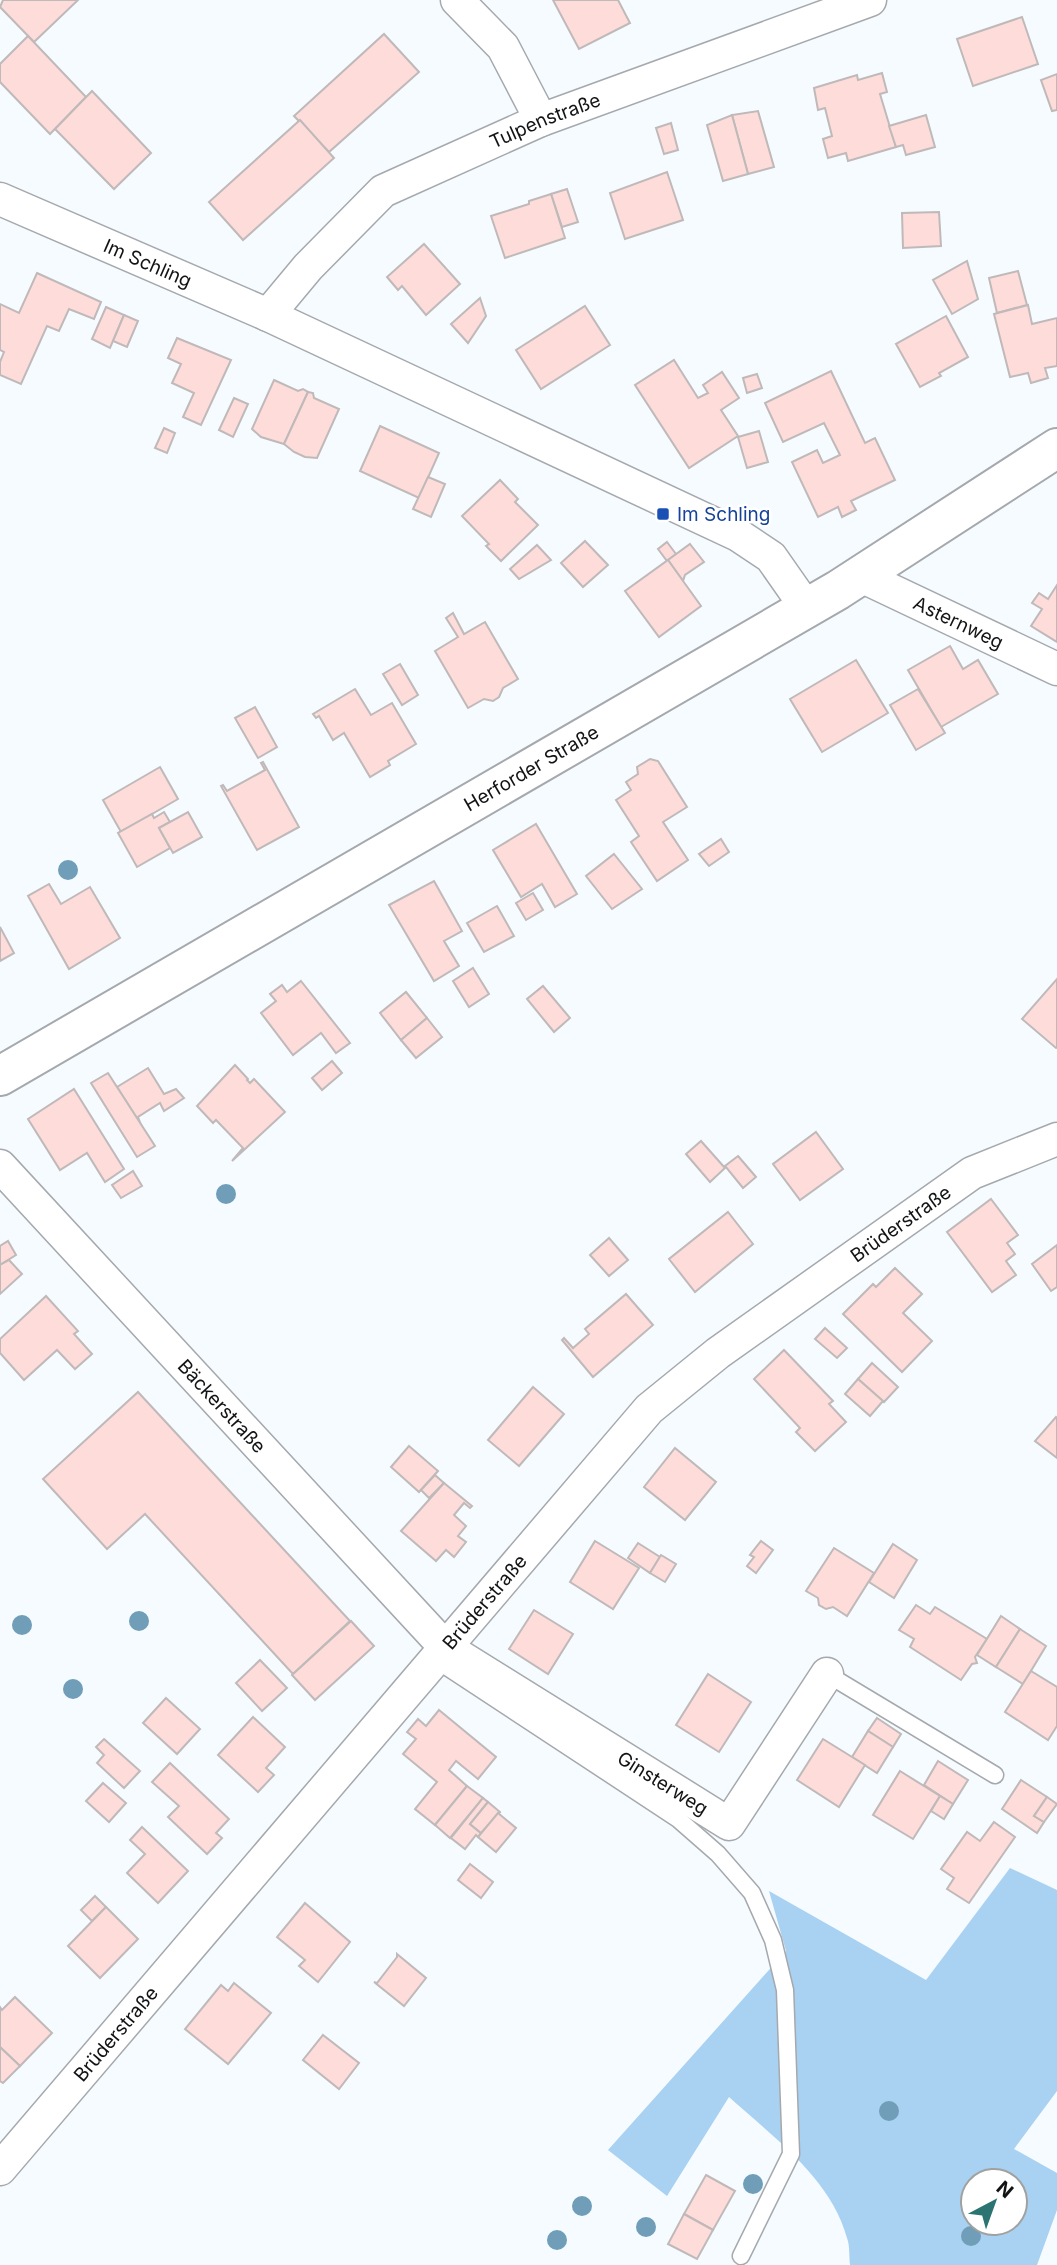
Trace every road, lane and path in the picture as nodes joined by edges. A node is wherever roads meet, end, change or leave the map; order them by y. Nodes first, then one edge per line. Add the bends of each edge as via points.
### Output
1 (457, 0) edge
2 (870, 0) edge
3 (541, 120) junction
4 (0, 200) edge
5 (268, 315) junction
6 (1057, 448) edge
7 (861, 576) junction
8 (806, 607) junction
9 (1057, 669) edge
10 (0, 1076) edge
11 (1057, 1139) edge
12 (0, 1166) edge
13 (440, 1653) junction
14 (827, 1675) joint
15 (995, 1775) dead end
16 (0, 2169) edge
17 (741, 2256) dead end

1 - 3 street via 503,47
2 - 3 street, Tulpenstraße
3 - 5 street, Tulpenstraße via 383,191 307,267
4 - 5 street, Im Schling
5 - 8 street, Im Schling via 738,535 771,557
6 - 7 main road, Herforder Straße
7 - 8 main road, Herforder Straße
7 - 9 street, Asternweg
8 - 10 main road, Herforder Straße
11 - 13 street, Brüderstraße via 972,1173 718,1353 649,1409
12 - 13 street, Bäckerstraße
13 - 14 street, Ginsterweg via 729,1824
13 - 16 street, Brüderstraße
13 - 17 lane via 678,1819 718,1854 752,1893 773,1940 785,1990 791,2154
14 - 15 lane

